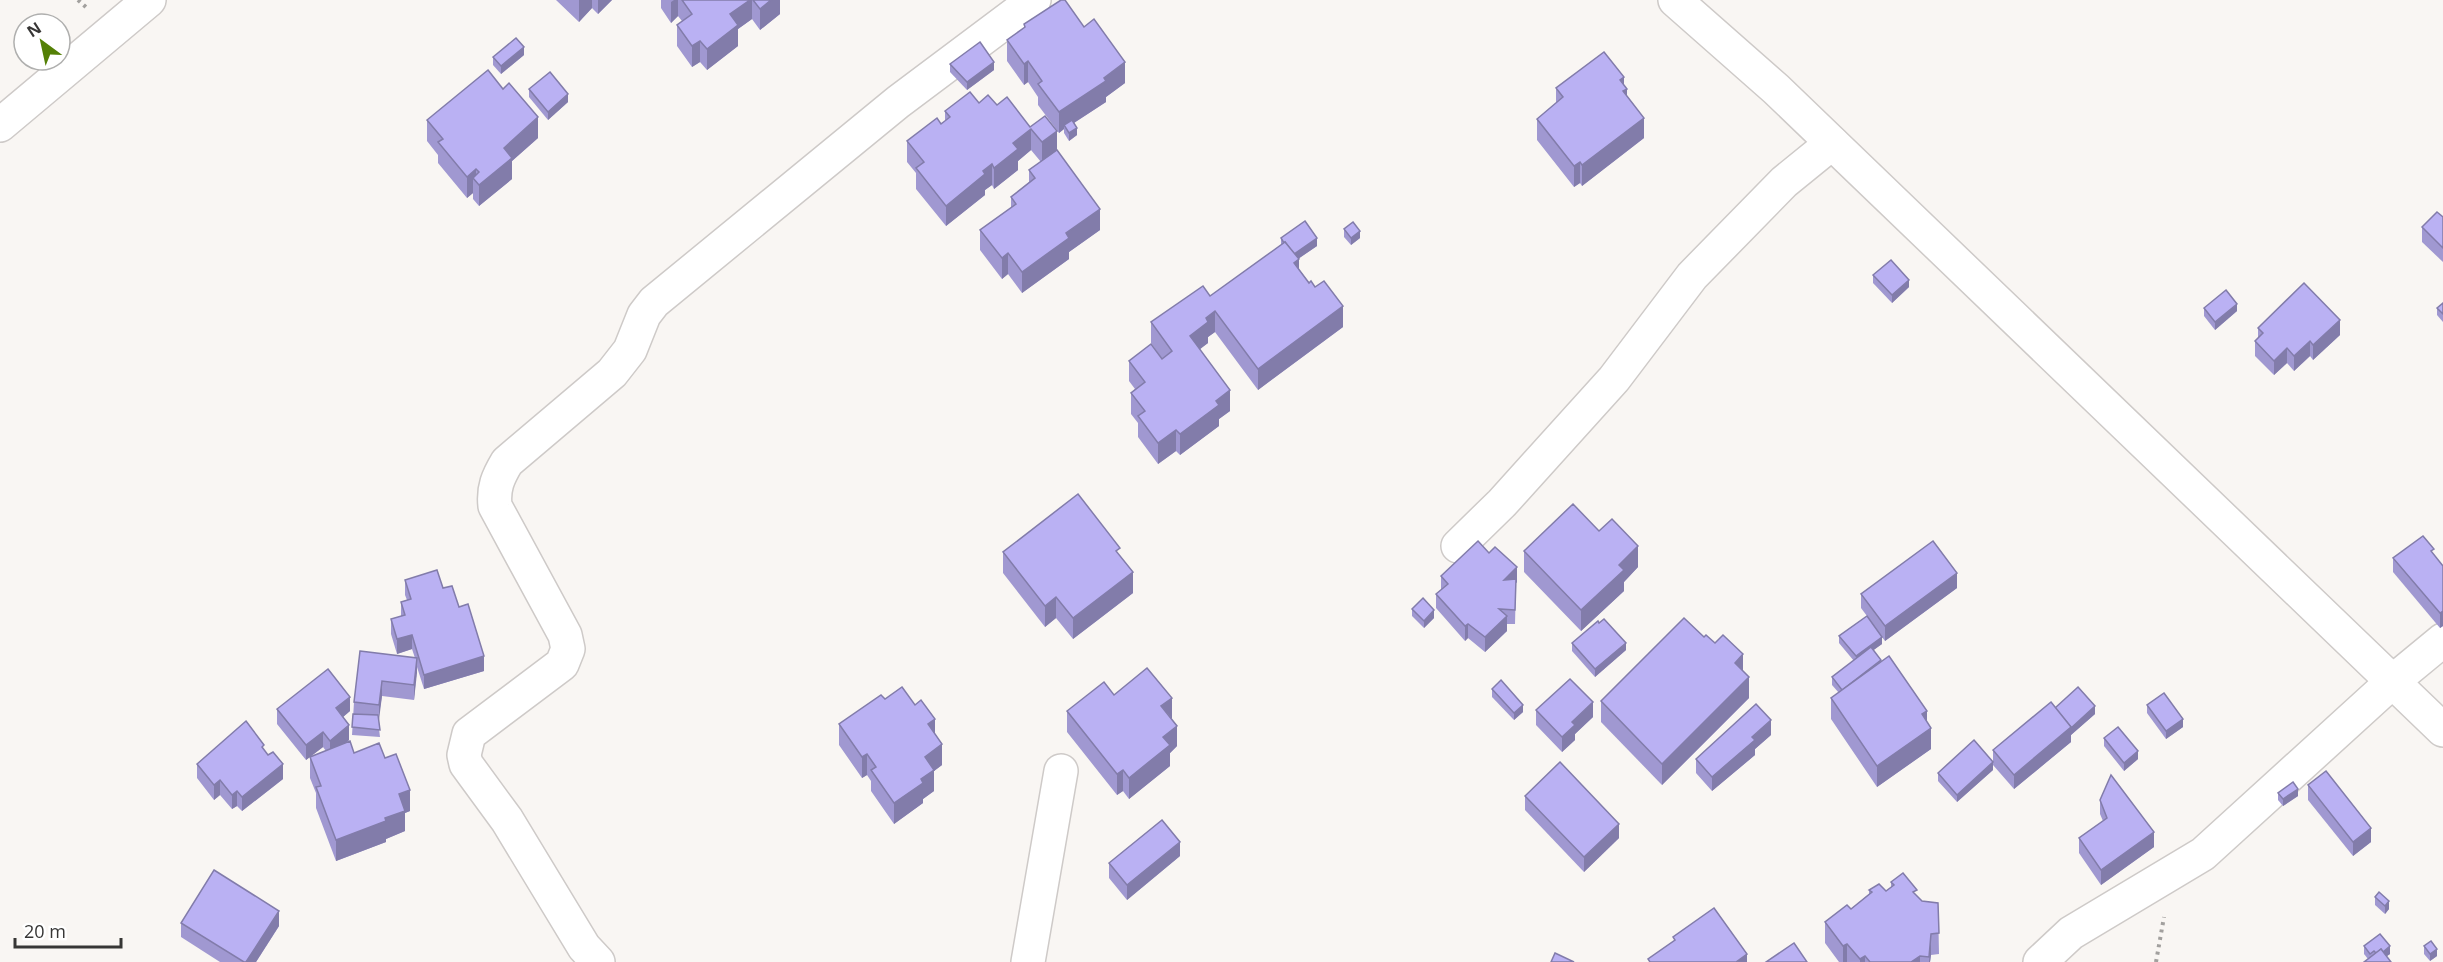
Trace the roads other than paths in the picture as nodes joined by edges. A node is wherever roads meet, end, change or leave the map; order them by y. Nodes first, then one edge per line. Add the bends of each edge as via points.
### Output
1 (149, 0) edge
2 (1034, 0) edge
3 (1675, 0) edge
4 (0, 126) edge
5 (1832, 143) junction
6 (1458, 546) dead end
7 (2443, 640) edge
8 (2392, 682) junction
9 (2443, 730) edge
10 (1061, 771) dead end
11 (598, 962) edge
12 (1028, 962) edge
13 (2040, 962) edge

1 - 4 street
2 - 11 street via 898,102 654,302 622,363 507,462 498,476 493,491 495,506 565,635 568,649 562,664 469,734 466,764 507,820 584,947
3 - 5 street
5 - 6 street via 1784,182 1692,276 1614,379
5 - 8 street
7 - 8 street
8 - 9 street
8 - 13 street via 2203,855 2071,933
10 - 12 street

